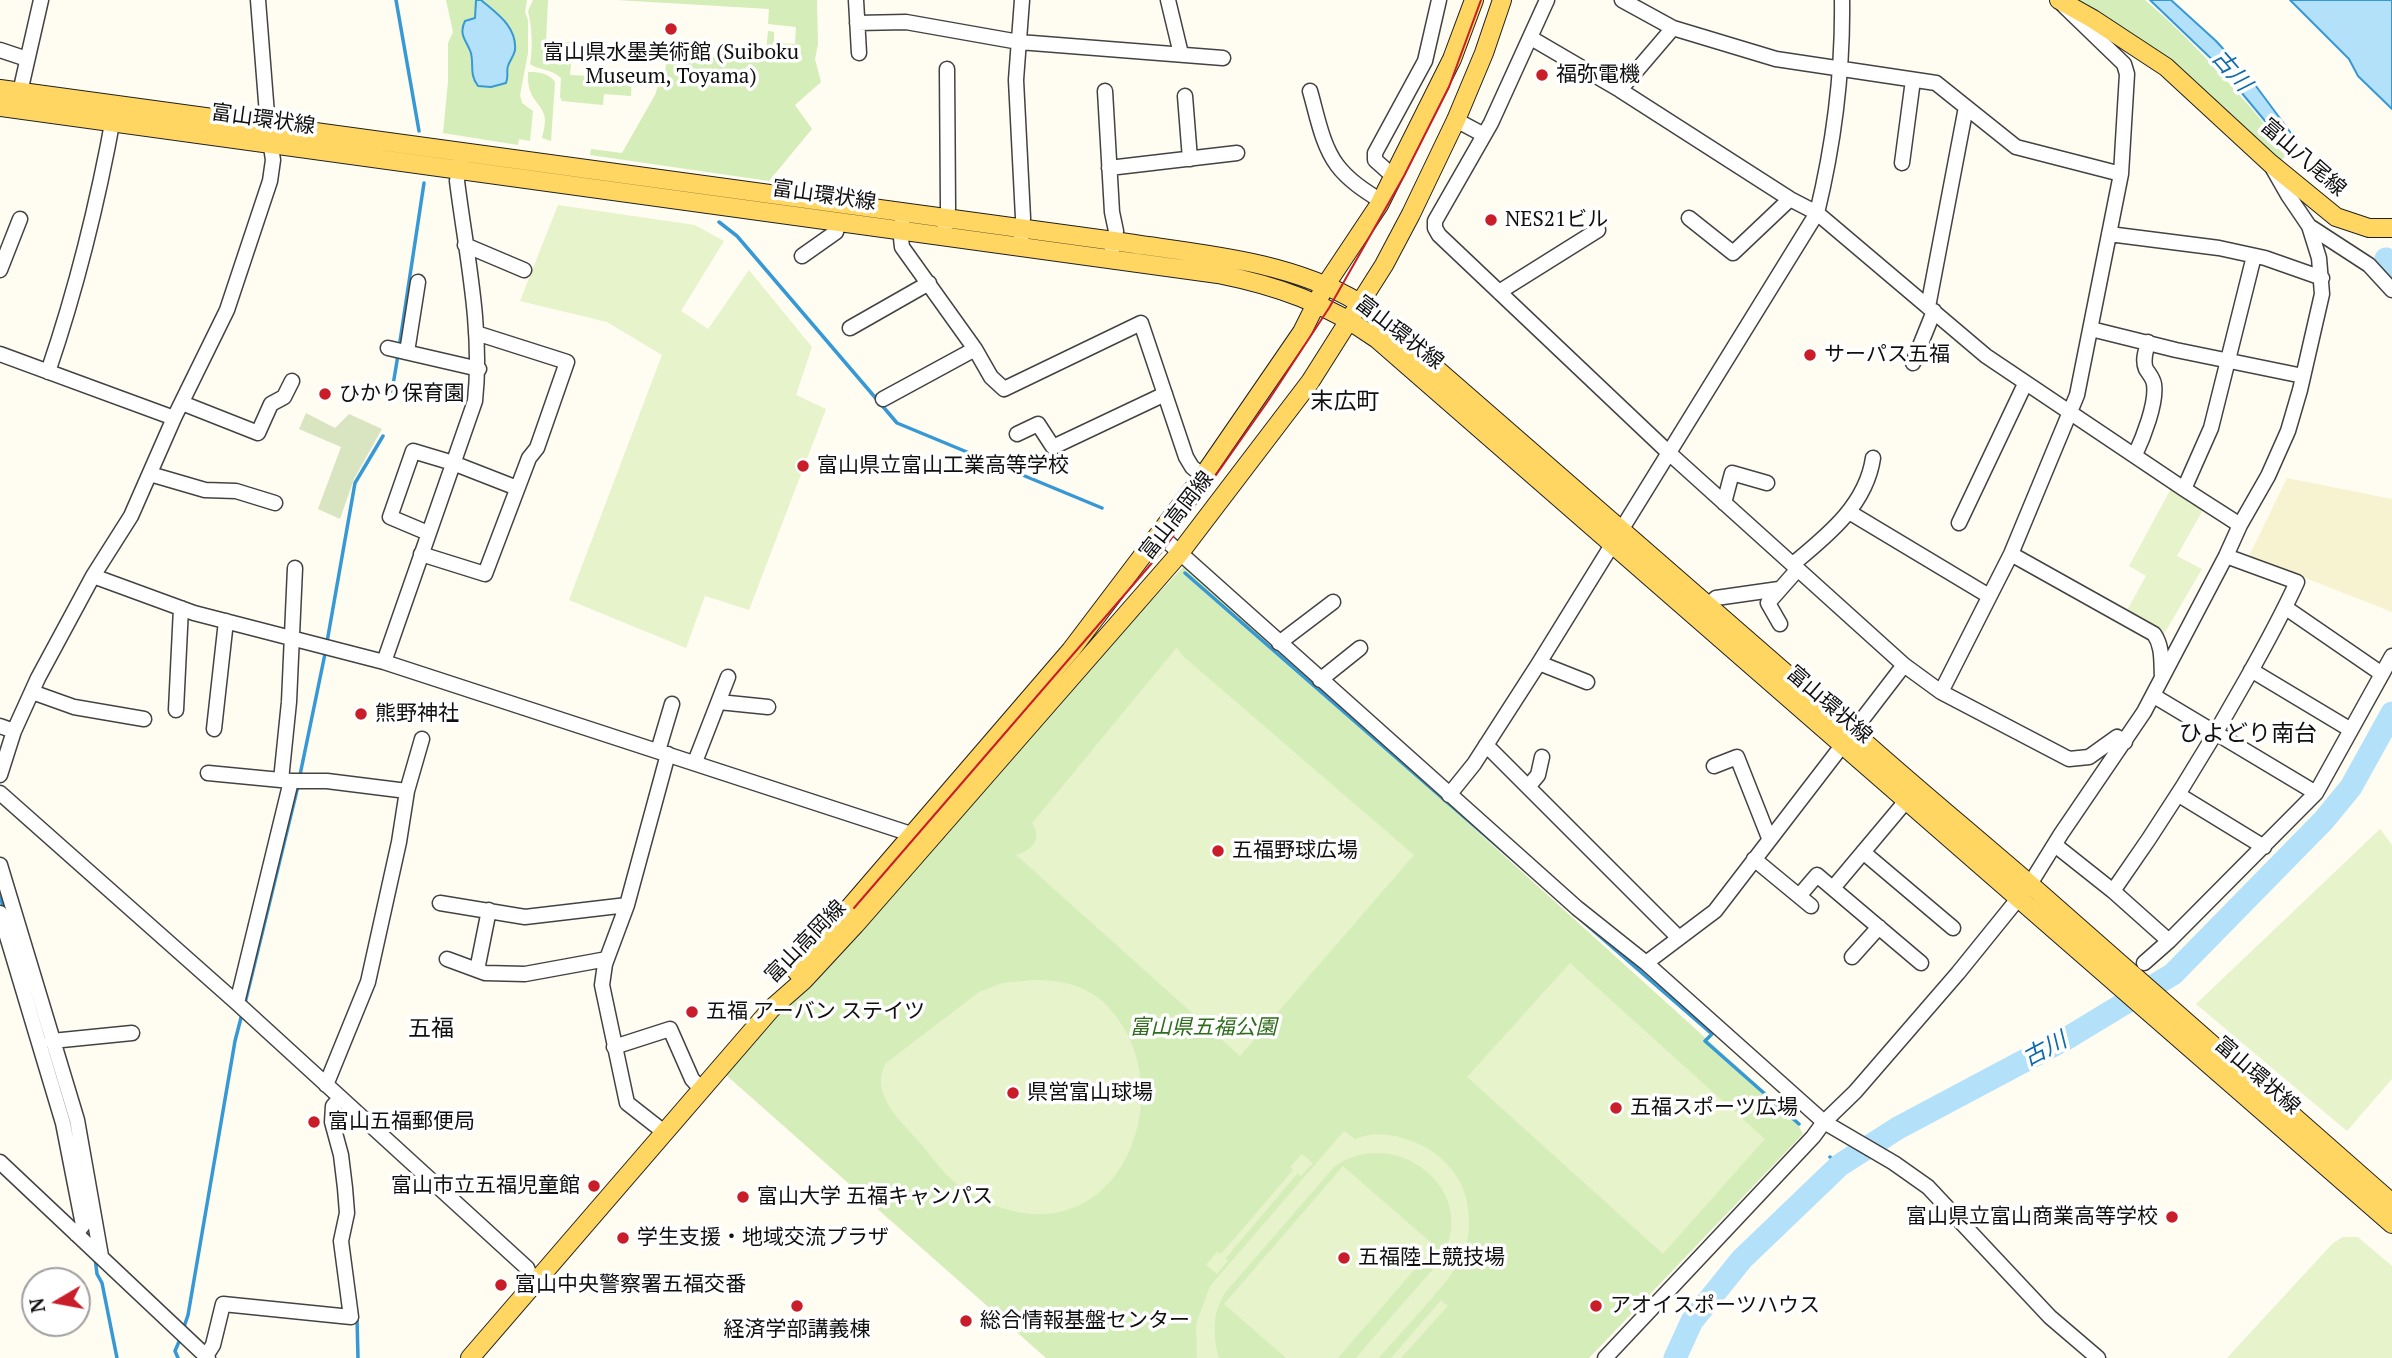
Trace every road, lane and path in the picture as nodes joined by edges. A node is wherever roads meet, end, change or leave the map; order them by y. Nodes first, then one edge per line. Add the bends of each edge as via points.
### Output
1 (41, 0) edge
2 (258, 0) edge
3 (856, 0) edge
4 (1022, 0) edge
5 (1168, 0) edge
6 (1439, 0) edge
7 (1474, 0) edge
8 (1502, 0) edge
9 (1547, 0) edge
10 (1622, 0) edge
11 (1842, 0) edge
12 (2059, 0) edge
13 (858, 23) junction
14 (1673, 28) junction
15 (1531, 38) junction
16 (1019, 42) junction
17 (0, 50) edge
18 (859, 52) dead end
19 (1181, 54) junction
20 (1223, 58) dead end
21 (27, 59) junction
22 (947, 69) dead end
23 (1842, 70) junction
24 (1913, 80) junction
25 (1104, 90) dead end
26 (1620, 90) junction
27 (1310, 91) dead end
28 (1185, 96) dead end
29 (6, 103) edge
30 (1966, 107) junction
31 (114, 114) junction
32 (1455, 120) junction
33 (270, 135) junction
34 (1483, 135) junction
35 (462, 151) junction
36 (1237, 153) dead end
37 (1190, 159) junction
38 (1902, 163) dead end
39 (2270, 163) junction
40 (1109, 168) junction
41 (459, 169) junction
42 (2121, 174) junction
43 (1394, 177) junction
44 (1790, 199) junction
45 (1381, 201) junction
46 (1817, 213) junction
47 (1689, 218) dead end
48 (20, 219) dead end
49 (839, 221) junction
50 (902, 221) junction
51 (2309, 226) junction
52 (945, 227) junction
53 (1598, 230) dead end
54 (2391, 230) edge
55 (2109, 234) junction
56 (1021, 238) junction
57 (465, 245) junction
58 (1112, 250) junction
59 (802, 256) dead end
60 (2254, 256) junction
61 (0, 270) edge
62 (524, 270) dead end
63 (2322, 278) junction
64 (418, 282) dead end
65 (929, 283) junction
66 (1325, 286) junction
67 (2392, 290) edge
68 (1499, 292) junction
69 (1317, 303) junction
70 (1360, 303) junction
71 (1931, 309) junction
72 (1350, 320) junction
73 (850, 328) dead end
74 (2091, 329) junction
75 (476, 333) junction
76 (2148, 342) junction
77 (975, 349) junction
78 (0, 354) edge
79 (2228, 360) junction
80 (1913, 363) dead end
81 (479, 369) junction
82 (48, 372) junction
83 (2303, 376) junction
84 (292, 381) dead end
85 (2025, 384) junction
86 (1165, 394) junction
87 (883, 399) dead end
88 (182, 403) junction
89 (2070, 414) junction
90 (174, 418) junction
91 (1017, 434) dead end
92 (1669, 453) junction
93 (2135, 455) junction
94 (1873, 458) dead end
95 (453, 463) junction
96 (150, 474) junction
97 (1203, 475) junction
98 (1768, 483) dead end
99 (517, 488) junction
100 (2183, 489) junction
101 (275, 503) dead end
102 (1724, 503) junction
103 (1849, 512) junction
104 (1959, 523) dead end
105 (2240, 524) junction
106 (1622, 530) junction
107 (428, 533) junction
108 (1160, 535) junction
109 (1612, 546) junction
110 (421, 554) junction
111 (1179, 554) junction
112 (2011, 554) junction
113 (2226, 556) junction
114 (1795, 566) junction
115 (295, 568) dead end
116 (93, 576) junction
117 (1779, 589) junction
118 (1989, 596) junction
119 (1333, 602) dead end
120 (1708, 605) junction
121 (181, 608) junction
122 (2286, 608) junction
123 (226, 621) junction
124 (1780, 624) dead end
125 (293, 638) junction
126 (1279, 643) junction
127 (1360, 648) dead end
128 (2392, 656) edge
129 (384, 662) junction
130 (1539, 663) junction
131 (1904, 665) junction
132 (2251, 670) junction
133 (2382, 674) junction
134 (728, 677) dead end
135 (2162, 678) junction
136 (1320, 680) junction
137 (1587, 682) dead end
138 (32, 692) junction
139 (1941, 692) junction
140 (2154, 696) junction
141 (719, 702) junction
142 (672, 705) dead end
143 (768, 706) dead end
144 (176, 710) dead end
145 (144, 719) dead end
146 (0, 726) edge
147 (214, 729) dead end
148 (2351, 730) junction
149 (15, 731) junction
150 (1853, 731) junction
151 (2217, 733) junction
152 (422, 739) dead end
153 (2124, 742) junction
154 (1486, 746) junction
155 (1842, 746) junction
156 (663, 752) junction
157 (1542, 757) dead end
158 (695, 762) junction
159 (1714, 766) dead end
160 (208, 773) dead end
161 (0, 775) edge
162 (286, 781) junction
163 (1528, 787) junction
164 (407, 792) junction
165 (0, 793) edge
166 (2316, 793) junction
167 (1449, 795) junction
168 (2179, 795) junction
169 (1906, 801) junction
170 (911, 834) junction
171 (1769, 838) junction
172 (2055, 845) junction
173 (2264, 848) junction
174 (1863, 852) junction
175 (1754, 859) junction
176 (0, 865) edge
177 (1833, 888) junction
178 (2024, 891) junction
179 (2113, 891) junction
180 (1799, 896) junction
181 (440, 903) dead end
182 (627, 905) junction
183 (1811, 906) dead end
184 (489, 909) junction
185 (0, 913) edge
186 (1879, 927) junction
187 (1953, 928) dead end
188 (1678, 937) junction
189 (2169, 942) junction
190 (1852, 957) dead end
191 (447, 959) dead end
192 (607, 959) junction
193 (1921, 962) dead end
194 (1646, 963) junction
195 (477, 970) junction
196 (2132, 975) junction
197 (237, 1003) junction
198 (771, 1009) junction
199 (2160, 1012) junction
200 (132, 1034) dead end
201 (52, 1041) junction
202 (614, 1047) junction
203 (706, 1083) junction
204 (326, 1085) junction
205 (340, 1098) junction
206 (1831, 1126) junction
207 (664, 1132) junction
208 (0, 1162) edge
209 (2392, 1203) edge
210 (2392, 1224) edge
211 (80, 1238) junction
212 (100, 1256) junction
213 (534, 1284) junction
214 (207, 1357) edge
215 (470, 1358) edge
216 (1605, 1358) edge
217 (2098, 1358) edge

1 - 21 street
2 - 33 street
3 - 13 street
4 - 16 street
5 - 19 street
6 - 43 street via 1425,61 1375,153 1375,160
7 - 43 main road, 富山高岡線 via 1452,60
8 - 32 main road, 富山高岡線
9 - 15 street
10 - 14 street
11 - 23 street
12 - 39 main road, 富山八尾線 via 2166,67
12 - 42 street via 2124,64
13 - 16 street via 906,22
13 - 18 street
14 - 23 street via 1776,59
14 - 26 street
15 - 26 street
15 - 34 street
16 - 19 street
16 - 56 street
17 - 21 street
19 - 20 street
21 - 29 street
22 - 52 street
23 - 24 street
23 - 46 street
24 - 30 street via 1936,83
24 - 38 street
25 - 40 street
26 - 44 street
27 - 45 street via 1337,165
28 - 37 street
29 - 31 main road, 富山環状線
30 - 42 street via 2017,146
30 - 71 street
31 - 33 main road, 富山環状線
31 - 82 street via 93,222
32 - 34 street
32 - 70 main road, 富山高岡線 via 1411,214
33 - 35 main road, 富山環状線
33 - 41 main road, 富山環状線
33 - 88 street via 270,181 228,310
34 - 68 street via 1435,228
35 - 41 street
35 - 50 main road, 富山環状線
36 - 37 street
37 - 40 street
39 - 51 street
39 - 54 main road, 富山八尾線 via 2336,217
40 - 58 street via 1116,231
41 - 49 main road, 富山環状線
41 - 57 street
42 - 55 street
43 - 45 main road, 富山高岡線
44 - 46 street
44 - 47 street via 1733,253
45 - 66 main road, 富山高岡線
46 - 71 street
46 - 92 street
48 - 61 street
49 - 50 main road, 富山環状線
49 - 59 street via 836,232
50 - 52 main road, 富山環状線
50 - 65 street via 902,247
51 - 63 street
51 - 67 street via 2369,265
52 - 56 main road, 富山環状線
53 - 68 street
55 - 60 street
55 - 74 street
56 - 58 main road, 富山環状線
57 - 62 street
57 - 75 street
58 - 66 main road, 富山環状線 via 1235,260
58 - 69 main road, 富山環状線 via 1253,281
60 - 63 street
60 - 79 street
63 - 83 street
64 - 81 street via 398,350
65 - 73 street
65 - 77 street
66 - 69 main road, 富山高岡線
66 - 70 main road, 富山環状線
68 - 92 street
69 - 72 main road, 富山環状線
69 - 97 main road, 富山高岡線 via 1302,332
70 - 72 main road, 富山高岡線
70 - 106 main road, 富山環状線
71 - 80 street
71 - 85 street
72 - 109 main road, 富山環状線
72 - 111 main road, 富山高岡線 via 1310,382
74 - 76 street
74 - 89 street
75 - 81 street
75 - 99 street via 567,362 537,448
76 - 79 street
76 - 93 street via 2144,360 2153,395
77 - 86 street via 990,377 1004,389 1141,323
77 - 87 street
78 - 82 street
79 - 83 street
79 - 100 street via 2211,428
81 - 95 street via 475,401
82 - 90 street
83 - 105 street via 2288,430
84 - 88 street via 284,397 271,404 258,433
85 - 89 street
85 - 104 street
86 - 91 street via 1053,447 1038,424
86 - 97 street via 1186,457
88 - 90 street
89 - 93 street
89 - 112 street
90 - 96 street
92 - 102 street
92 - 106 street
93 - 100 street
94 - 103 street via 1870,477
95 - 99 street
95 - 107 street
95 - 107 street via 413,451 390,517
96 - 101 street
96 - 116 street via 131,516
97 - 108 main road, 富山高岡線
98 - 102 street via 1732,473
99 - 110 street via 485,574
100 - 105 street
102 - 114 street
103 - 114 street
103 - 118 street
105 - 113 street
106 - 109 street
106 - 120 main road, 富山環状線
107 - 110 street
108 - 111 street
108 - 170 main road, 富山高岡線 via 1059,665
109 - 130 street
109 - 155 main road, 富山環状線
110 - 129 street
111 - 126 street
111 - 198 main road, 富山高岡線 via 855,925
112 - 118 street
112 - 135 street via 2154,635 2159,641
113 - 122 street via 2297,582
113 - 135 street
114 - 117 street
114 - 131 street
115 - 125 street
116 - 121 street
116 - 138 street
117 - 120 street via 1716,598
117 - 124 street via 1768,603
118 - 139 street
119 - 126 street
120 - 150 main road, 富山環状線
121 - 123 street
121 - 144 street
122 - 132 street
122 - 133 street
123 - 125 street
123 - 147 street
125 - 129 street
125 - 162 street
126 - 136 street
127 - 136 street
128 - 133 street
129 - 156 street
130 - 137 street
130 - 154 street
131 - 139 street
131 - 150 street
132 - 148 street
132 - 151 street
133 - 148 street
134 - 141 street
135 - 140 street
136 - 167 street
138 - 145 street via 74,707
138 - 149 street
139 - 153 street via 2069,759 2089,757 2117,737
140 - 151 street
140 - 153 street
141 - 143 street
141 - 158 street
142 - 156 street
146 - 149 street
148 - 166 street
149 - 161 street
150 - 155 street
150 - 178 main road, 富山環状線
151 - 166 street
151 - 168 street
152 - 164 street
153 - 172 street
154 - 163 street
154 - 167 street
155 - 169 main road, 富山環状線
155 - 171 street
156 - 158 street
156 - 182 street
157 - 163 street via 1538,775
158 - 170 street
159 - 171 street via 1737,757
160 - 162 street
162 - 164 street via 327,781
162 - 197 street
163 - 188 street
164 - 204 street via 368,982
165 - 197 street
166 - 173 street
167 - 194 street
168 - 173 street
168 - 179 street
169 - 174 street
169 - 178 main road, 富山環状線
170 - 198 main road, 富山高岡線
171 - 175 street
172 - 178 street
172 - 179 street
173 - 189 street
174 - 177 street
174 - 187 street
175 - 180 street
175 - 188 street via 1715,911
176 - 201 street
177 - 180 street via 1817,875
177 - 186 street
178 - 196 main road, 富山環状線
178 - 206 street
179 - 189 street
180 - 183 street
181 - 184 street
182 - 184 street via 525,917
182 - 192 street
184 - 195 street
185 - 211 street via 63,1123 83,1225
186 - 190 street
186 - 193 street
188 - 194 street
189 - 196 street
191 - 195 street
192 - 195 street via 525,974
192 - 202 street via 601,985
194 - 206 street
196 - 199 main road, 富山環状線
197 - 204 street
198 - 203 main road
199 - 209 main road, 富山環状線
199 - 210 main road, 富山環状線
200 - 201 street
201 - 212 street via 76,1120
202 - 203 street via 670,1029 692,1080
202 - 207 street via 627,1103
203 - 207 main road
204 - 205 street
205 - 213 street via 527,1268
205 - 214 street via 333,1106 332,1122 345,1188 347,1213 341,1241 351,1317 223,1304
206 - 216 street via 1804,1147
206 - 217 street via 1928,1187 2050,1317
207 - 213 main road
208 - 211 street
211 - 212 street
212 - 214 street
213 - 215 main road

